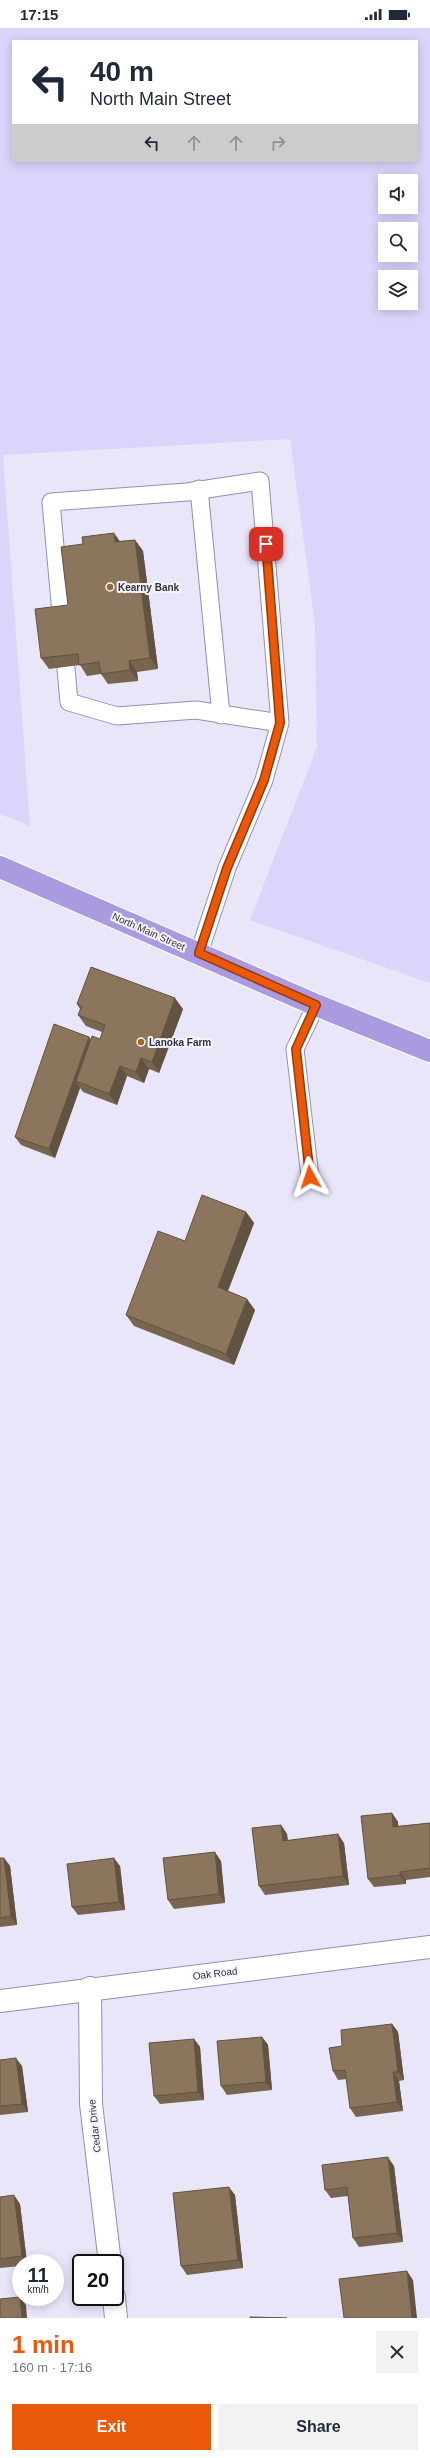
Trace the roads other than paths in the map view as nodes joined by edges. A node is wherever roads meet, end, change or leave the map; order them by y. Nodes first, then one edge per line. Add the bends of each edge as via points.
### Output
1 (199, 489) junction
2 (221, 715) junction
3 (280, 723) junction
4 (0, 867) edge
5 (199, 953) junction
6 (316, 1005) junction
7 (430, 1051) edge
8 (310, 1177) dead end
9 (430, 1947) edge
10 (90, 1988) junction
11 (0, 2001) edge
12 (109, 2254) edge
13 (115, 2306) edge
14 (116, 2318) edge

1 - 2 lane
1 - 2 lane via 51,502 69,702 117,716 196,710
1 - 3 lane via 260,481
2 - 3 lane
3 - 5 lane via 264,780 227,868
4 - 5 highway, North Main Street
5 - 6 highway, North Main Street
6 - 7 highway, North Main Street
6 - 8 lane via 296,1049
9 - 10 street, Oak Road
10 - 11 street, Oak Road
10 - 12 street, Cedar Drive via 91,2104
13 - 14 street

